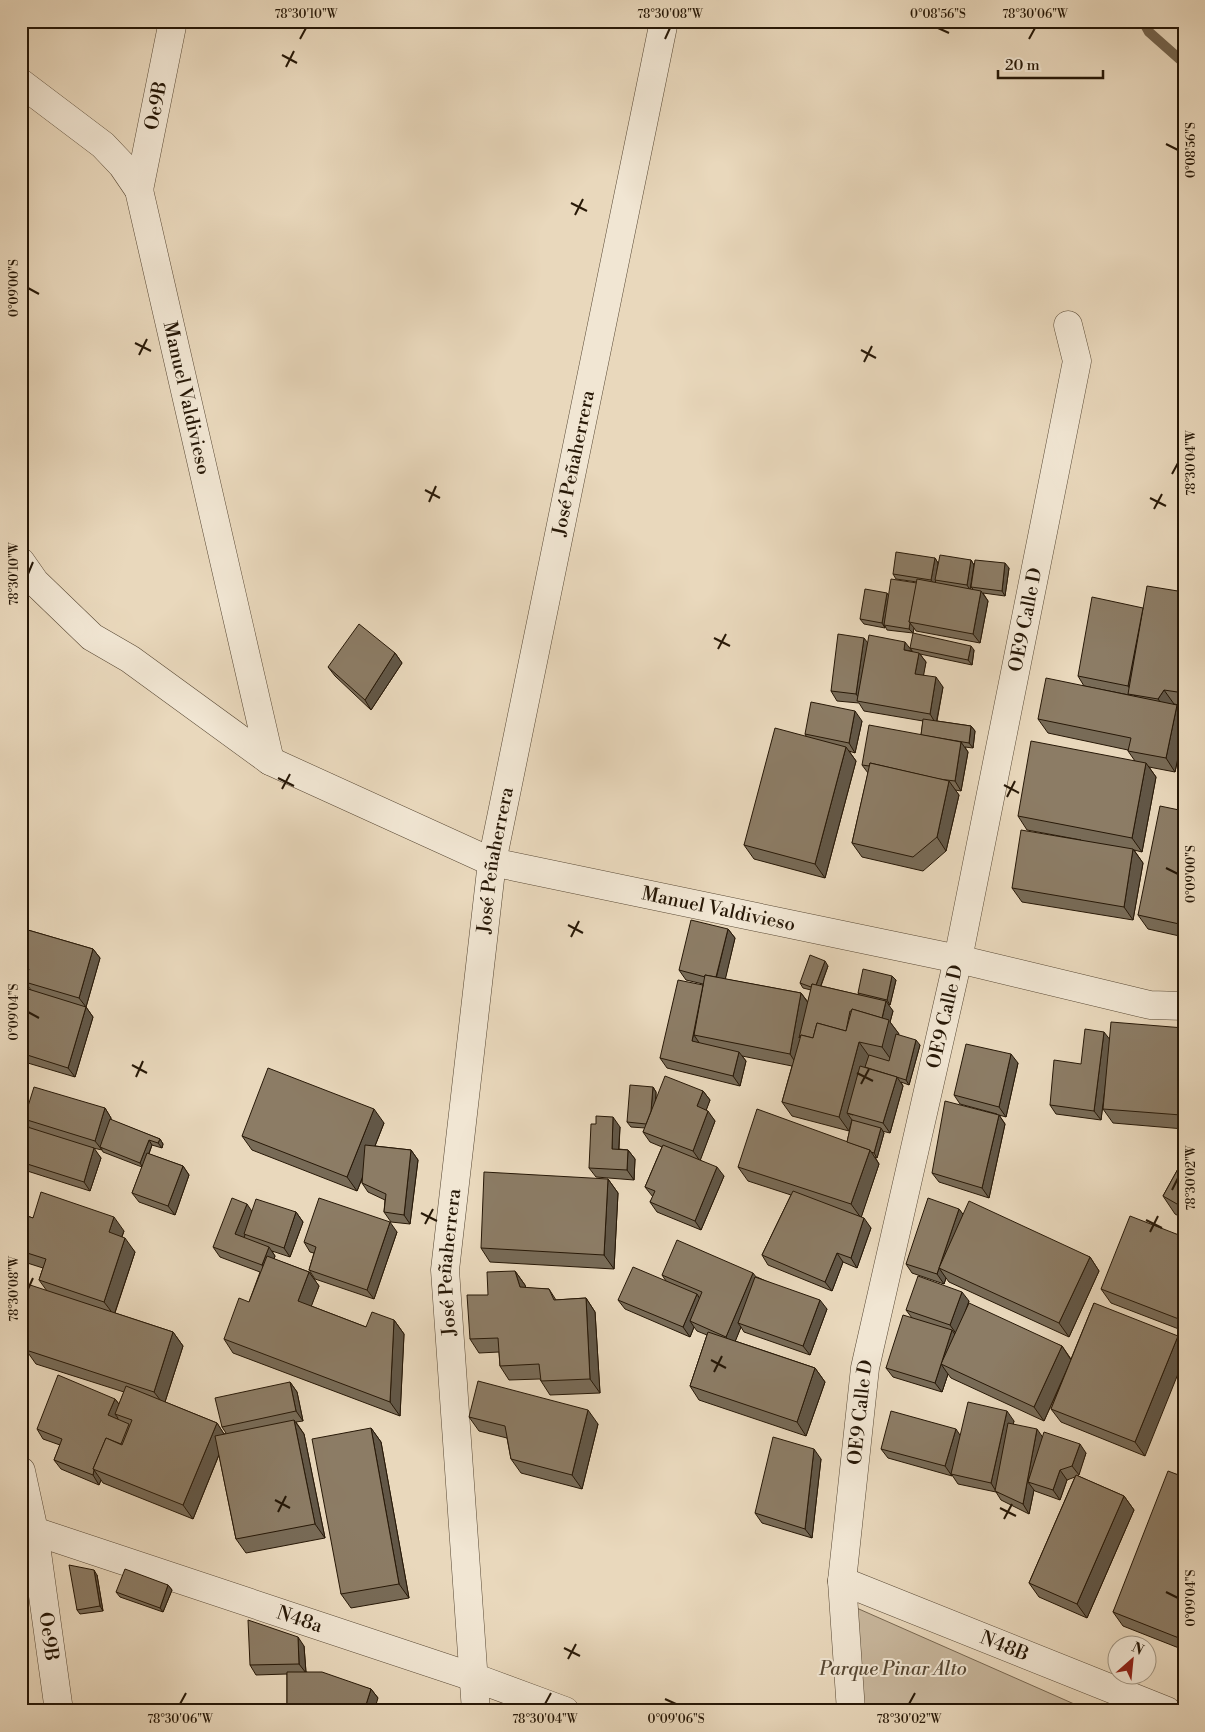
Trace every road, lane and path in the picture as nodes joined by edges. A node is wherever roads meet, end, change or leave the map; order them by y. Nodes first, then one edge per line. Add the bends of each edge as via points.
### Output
1 (173, 21) edge
2 (664, 21) edge
3 (21, 83) edge
4 (139, 190) junction
5 (1068, 325) dead end
6 (21, 562) edge
7 (270, 761) junction
8 (492, 862) junction
9 (958, 959) junction
10 (1184, 1006) edge
11 (21, 1471) edge
12 (34, 1531) junction
13 (842, 1581) junction
14 (473, 1676) junction
15 (59, 1711) edge
16 (476, 1711) edge
17 (565, 1711) edge
18 (851, 1711) edge
19 (1167, 1711) edge

1 - 4 street, Oe9B
2 - 8 street, José Peñaherrera
3 - 4 street, Manuel Valdivieso via 103,145
4 - 7 street, Manuel Valdivieso
5 - 9 street, OE9 Calle D via 1077,361
6 - 7 street, Manuel Valdivieso via 35,582 92,637 130,659
7 - 8 street, Manuel Valdivieso
8 - 9 street, Manuel Valdivieso
8 - 14 street, José Peñaherrera via 445,1270
9 - 10 street, Manuel Valdivieso via 1150,1005
9 - 13 street, OE9 Calle D via 865,1368
11 - 12 street
12 - 14 street, N48a
12 - 15 street, Oe9B
13 - 18 street, OE9 Calle D
13 - 19 street, N48B
14 - 16 street, José Peñaherrera
14 - 17 street, N48a

